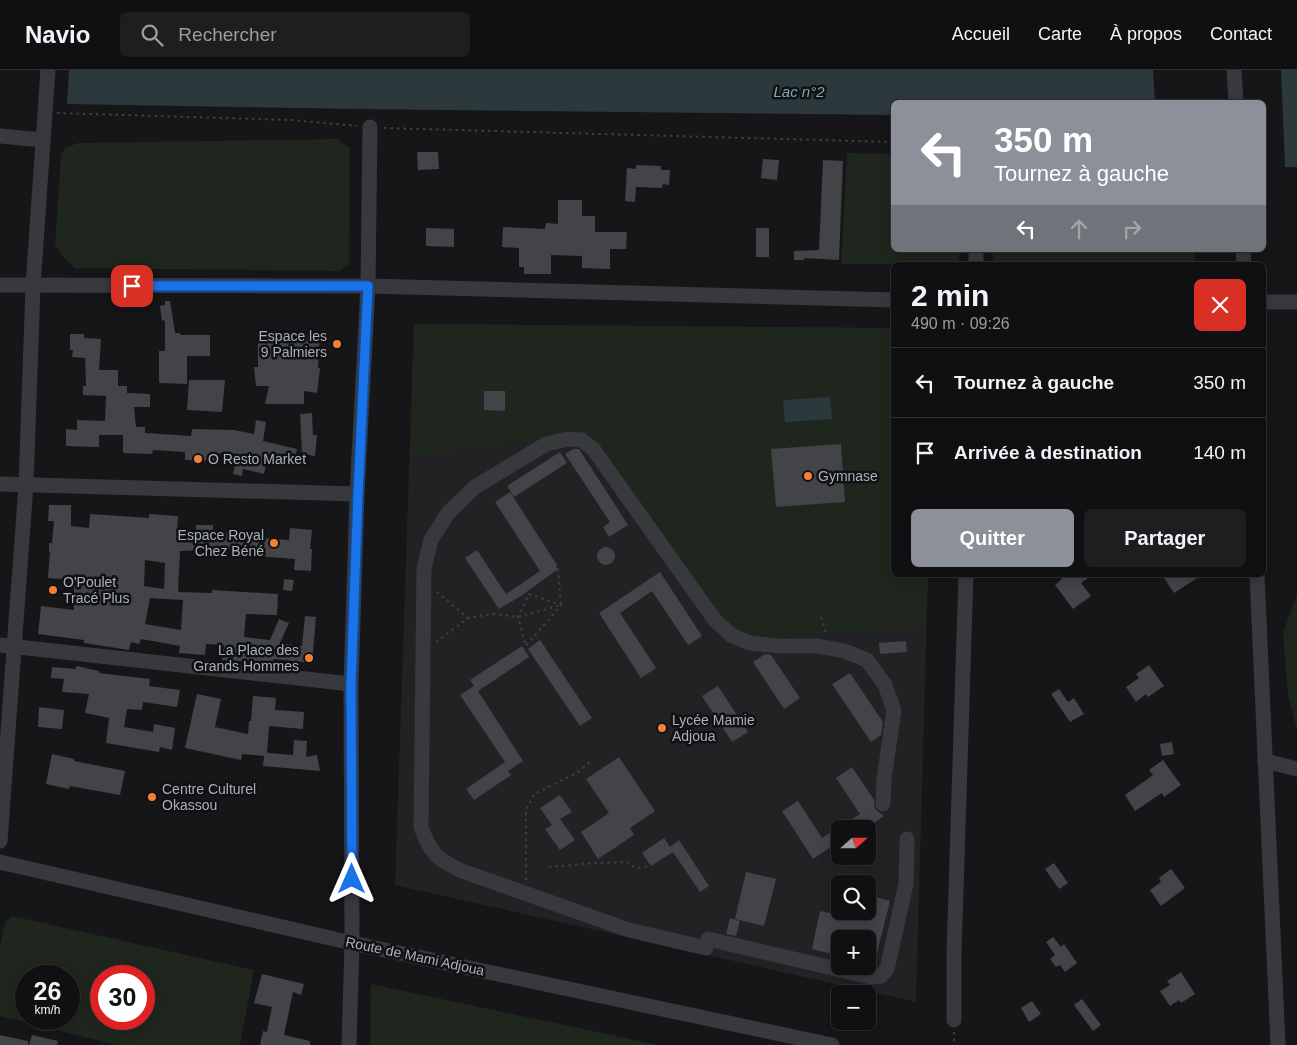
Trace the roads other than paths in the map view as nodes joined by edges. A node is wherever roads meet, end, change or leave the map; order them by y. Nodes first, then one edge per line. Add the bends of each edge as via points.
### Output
1 (48, 70) edge
2 (1234, 70) edge
3 (1236, 100) edge
4 (370, 127) road end
5 (0, 136) edge
6 (43, 140) junction
7 (0, 285) edge
8 (33, 286) junction
9 (368, 286) junction
10 (891, 300) edge
11 (1266, 302) edge
12 (1297, 302) edge
13 (0, 484) edge
14 (26, 485) junction
15 (358, 494) junction
16 (966, 577) edge
17 (1257, 577) edge
18 (7, 646) edge
19 (351, 684) junction
20 (1265, 761) junction
21 (1297, 769) edge
22 (882, 804) dead end
23 (906, 839) dead end
24 (0, 841) edge
25 (0, 862) edge
26 (352, 943) junction
27 (954, 1020) dead end
28 (349, 1045) edge
29 (832, 1045) edge
30 (1278, 1045) edge

1 - 6 street
2 - 3 street
4 - 9 street
5 - 6 street
6 - 8 street
7 - 8 street
8 - 9 street
8 - 14 street
9 - 10 street
9 - 15 street
11 - 12 street
13 - 14 street
14 - 15 street
14 - 18 street
15 - 19 street
16 - 27 street
17 - 20 street
18 - 19 street
18 - 24 street
19 - 26 street
20 - 21 street
20 - 30 street
22 - 23 street via 894,710 885,685 867,660 818,646 750,643 731,635 714,619 594,450 582,440 568,439 546,444 475,487 448,513 431,540 424,568 421,827 434,854 444,863 629,930 871,977 881,976 887,969 906,884
25 - 26 street, Route de Mami Adjoua
26 - 28 street
26 - 29 street, Route de Mami Adjoua

